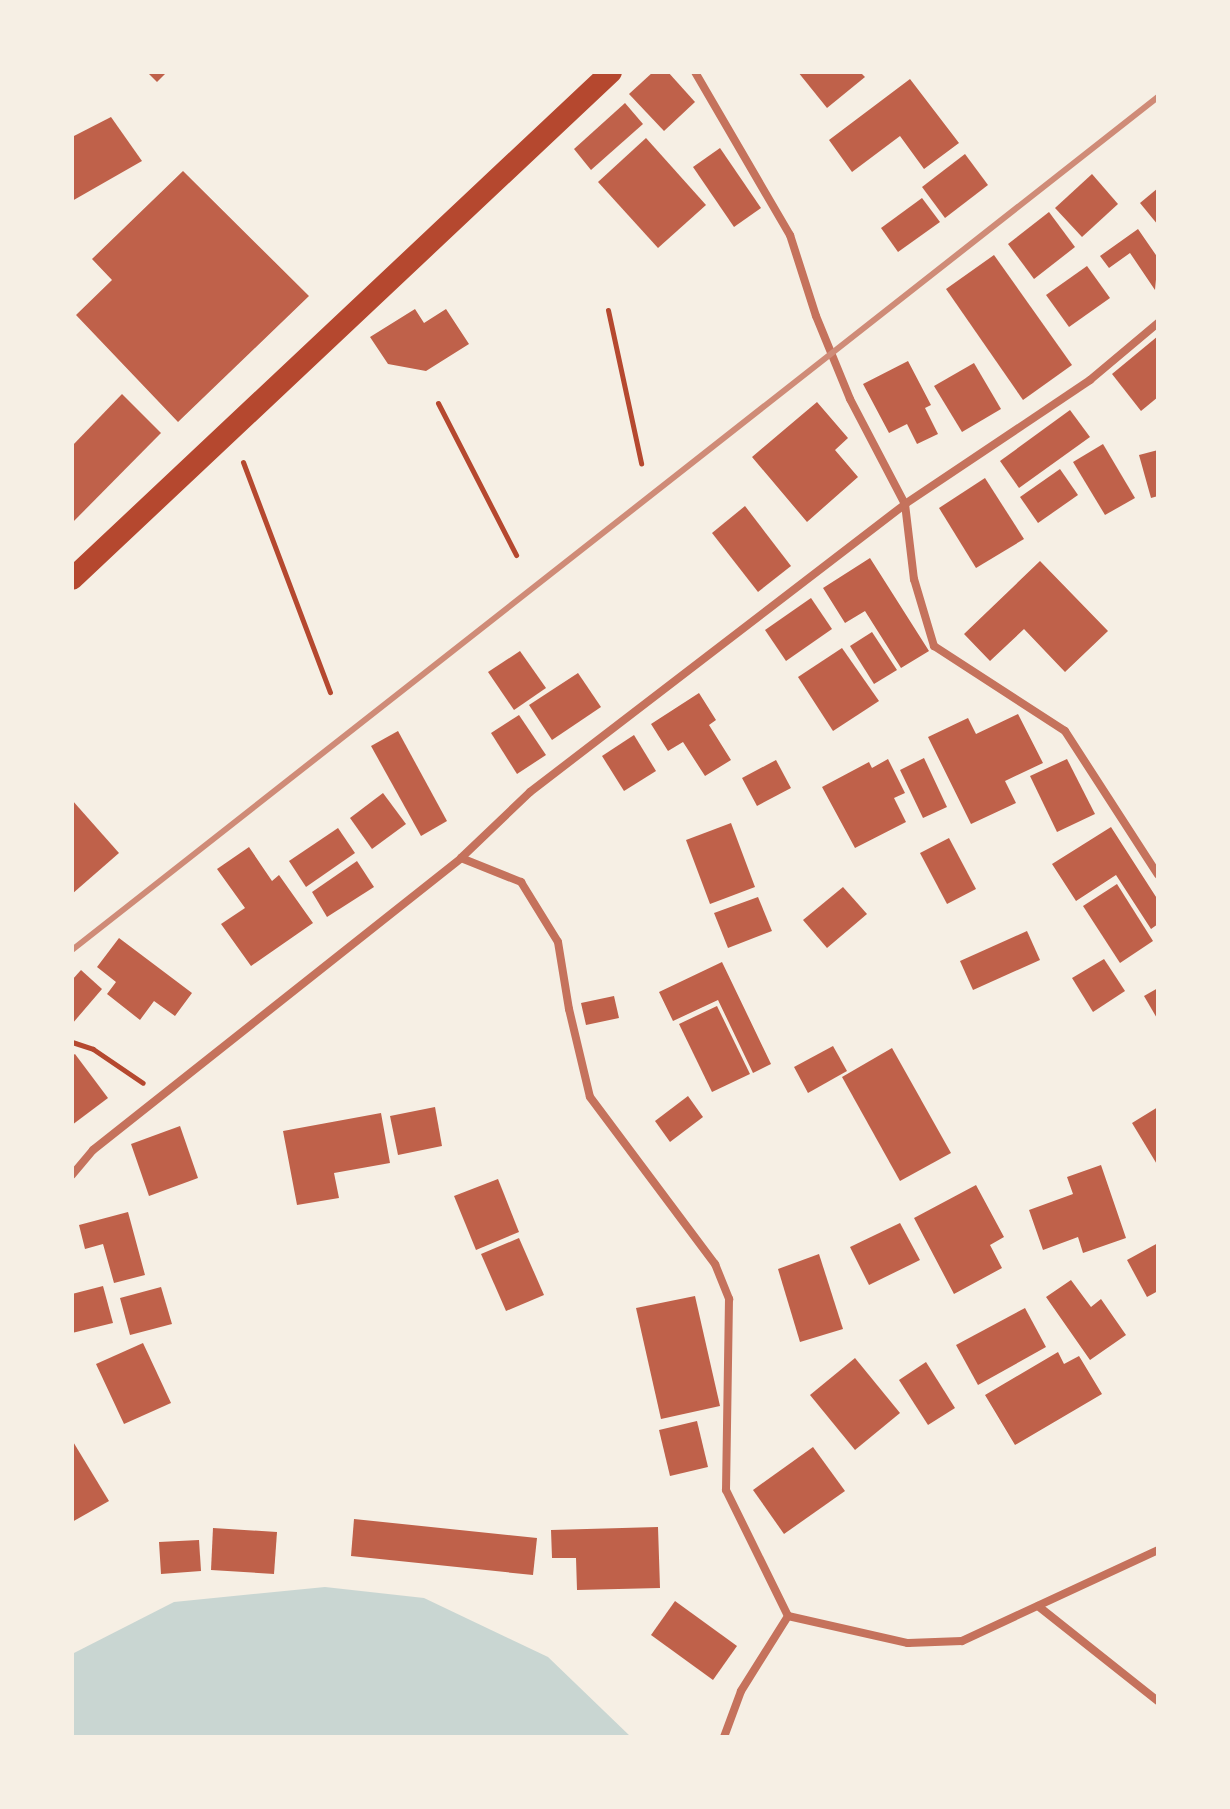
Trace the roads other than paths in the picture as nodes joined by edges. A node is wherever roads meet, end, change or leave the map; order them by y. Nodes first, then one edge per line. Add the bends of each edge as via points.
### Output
1 (611, 72) edge
2 (695, 72) edge
3 (1158, 323) edge
4 (905, 504) junction
5 (72, 579) edge
6 (461, 858) junction
7 (1158, 875) edge
8 (72, 1175) edge
9 (1158, 1550) edge
10 (1038, 1606) junction
11 (788, 1616) junction
12 (1158, 1701) edge
13 (724, 1737) edge

1 - 5 highway
2 - 4 street via 790,235 850,399
3 - 4 street via 1090,380
4 - 6 street via 530,792
4 - 7 street via 914,579 934,646 1065,731
6 - 8 street via 93,1150
6 - 11 street via 521,882 558,942 590,1097 715,1264 729,1299 726,1490
9 - 10 street
10 - 11 street via 962,1641 948,1642 908,1643
10 - 12 street
11 - 13 street via 741,1691

